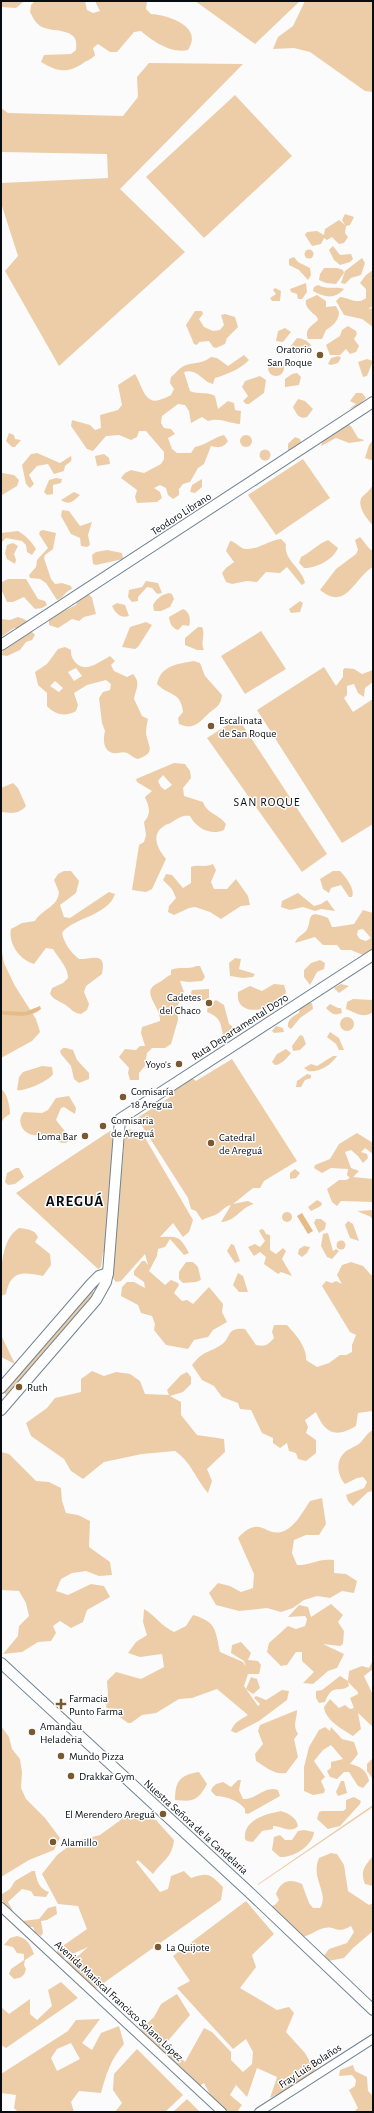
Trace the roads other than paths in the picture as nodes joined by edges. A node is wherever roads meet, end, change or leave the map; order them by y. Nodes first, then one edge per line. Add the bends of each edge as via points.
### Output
1 (373, 402) edge
2 (1, 645) edge
3 (373, 955) edge
4 (108, 1269) junction
5 (1, 1388) edge
6 (1, 1410) edge
7 (1, 1663) edge
8 (1, 1907) edge
9 (373, 2010) edge
10 (373, 2039) edge
11 (222, 2112) edge
12 (259, 2112) edge

1 - 2 main road, Teodoro Librano
3 - 4 main road, Ruta Departamental D070 via 120,1119
4 - 5 main road via 91,1284
4 - 6 main road via 106,1282 96,1300
7 - 9 main road, Nuestra Señora de la Candelaria via 255,1897
8 - 11 street, Avenida Mariscal Francisco Solano López
10 - 12 street, Fray Luis Bolaños

